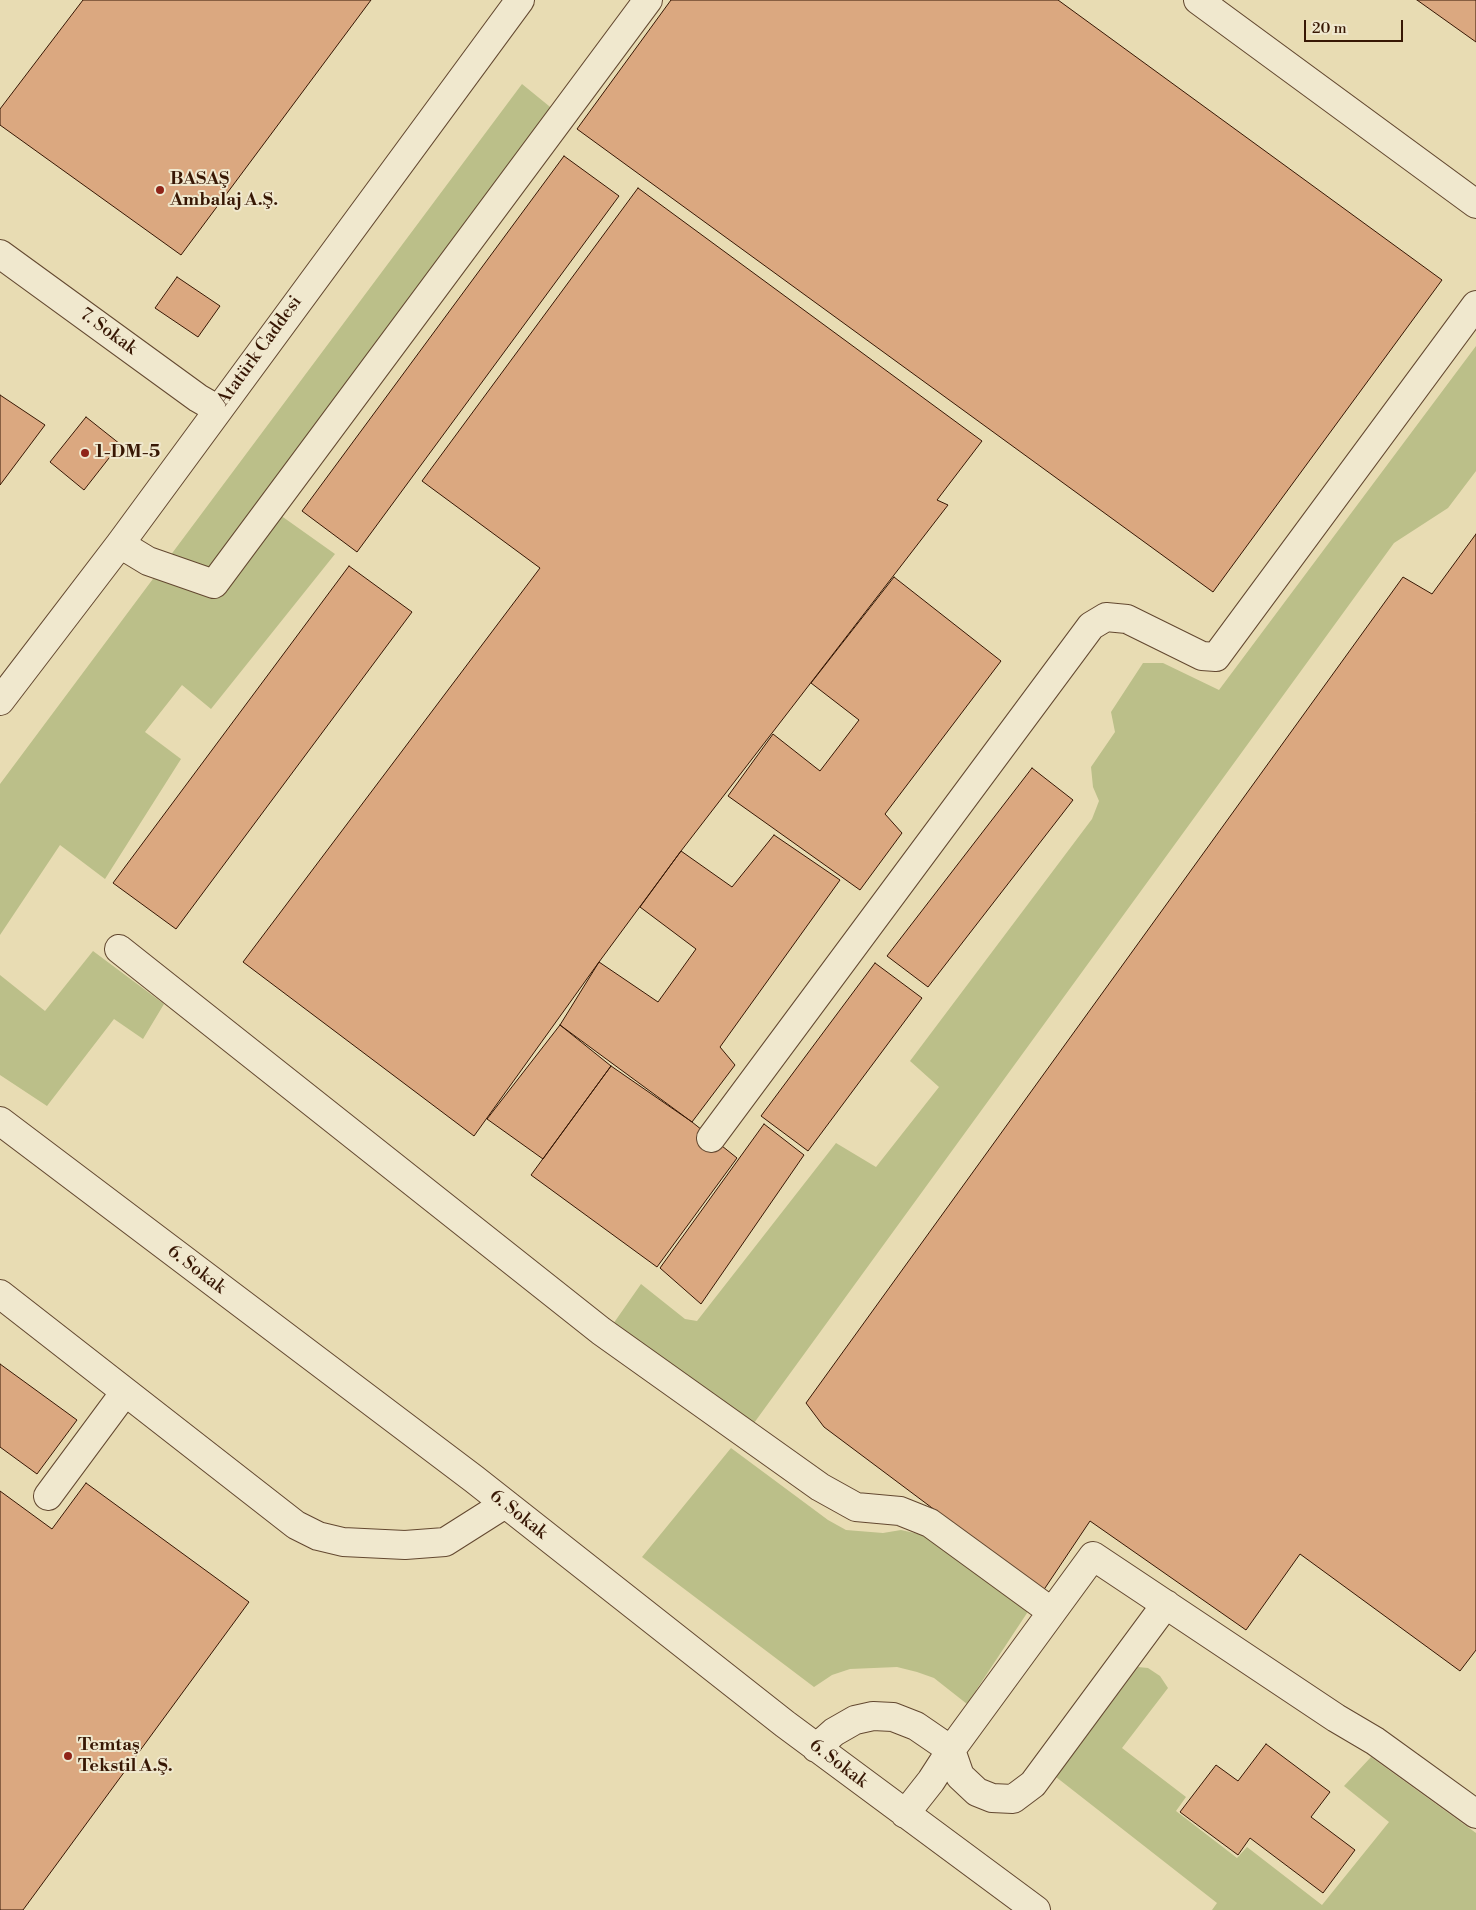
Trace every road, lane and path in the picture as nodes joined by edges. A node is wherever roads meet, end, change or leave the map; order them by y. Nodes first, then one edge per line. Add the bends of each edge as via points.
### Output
1 (520, 0) edge
2 (648, 0) edge
3 (1198, 0) edge
4 (1476, 204) edge
5 (0, 254) edge
6 (1476, 305) edge
7 (217, 410) junction
8 (120, 544) junction
9 (0, 701) edge
10 (119, 949) dead end
11 (0, 1121) edge
12 (711, 1138) dead end
13 (0, 1294) edge
14 (124, 1392) junction
15 (48, 1496) dead end
16 (505, 1504) junction
17 (1166, 1604) junction
18 (1052, 1612) junction
19 (816, 1748) junction
20 (951, 1750) junction
21 (905, 1814) junction
22 (1476, 1814) edge
23 (1036, 1910) edge

1 - 7 street, Atatürk Caddesi
2 - 8 street via 214,584 148,561
3 - 4 street
5 - 7 street, 7. Sokak
6 - 12 street via 1216,657 1202,656 1127,619 1106,617 1091,626
7 - 8 street, Atatürk Caddesi
8 - 9 street, Atatürk Caddesi
10 - 18 street via 609,1337 820,1487 856,1507 900,1511 930,1523
11 - 16 street, 6. Sokak
13 - 14 street
14 - 15 street
14 - 16 street via 296,1525 318,1536 343,1542 404,1545 445,1542
16 - 19 street, 6. Sokak
17 - 18 street via 1093,1556
17 - 20 street via 1033,1784 1013,1799 992,1798 977,1792 960,1776
17 - 22 street via 1375,1741
18 - 20 street
19 - 20 street via 855,1720 880,1716 893,1717 916,1726
19 - 21 street, 6. Sokak
20 - 21 street
21 - 23 street, 6. Sokak

